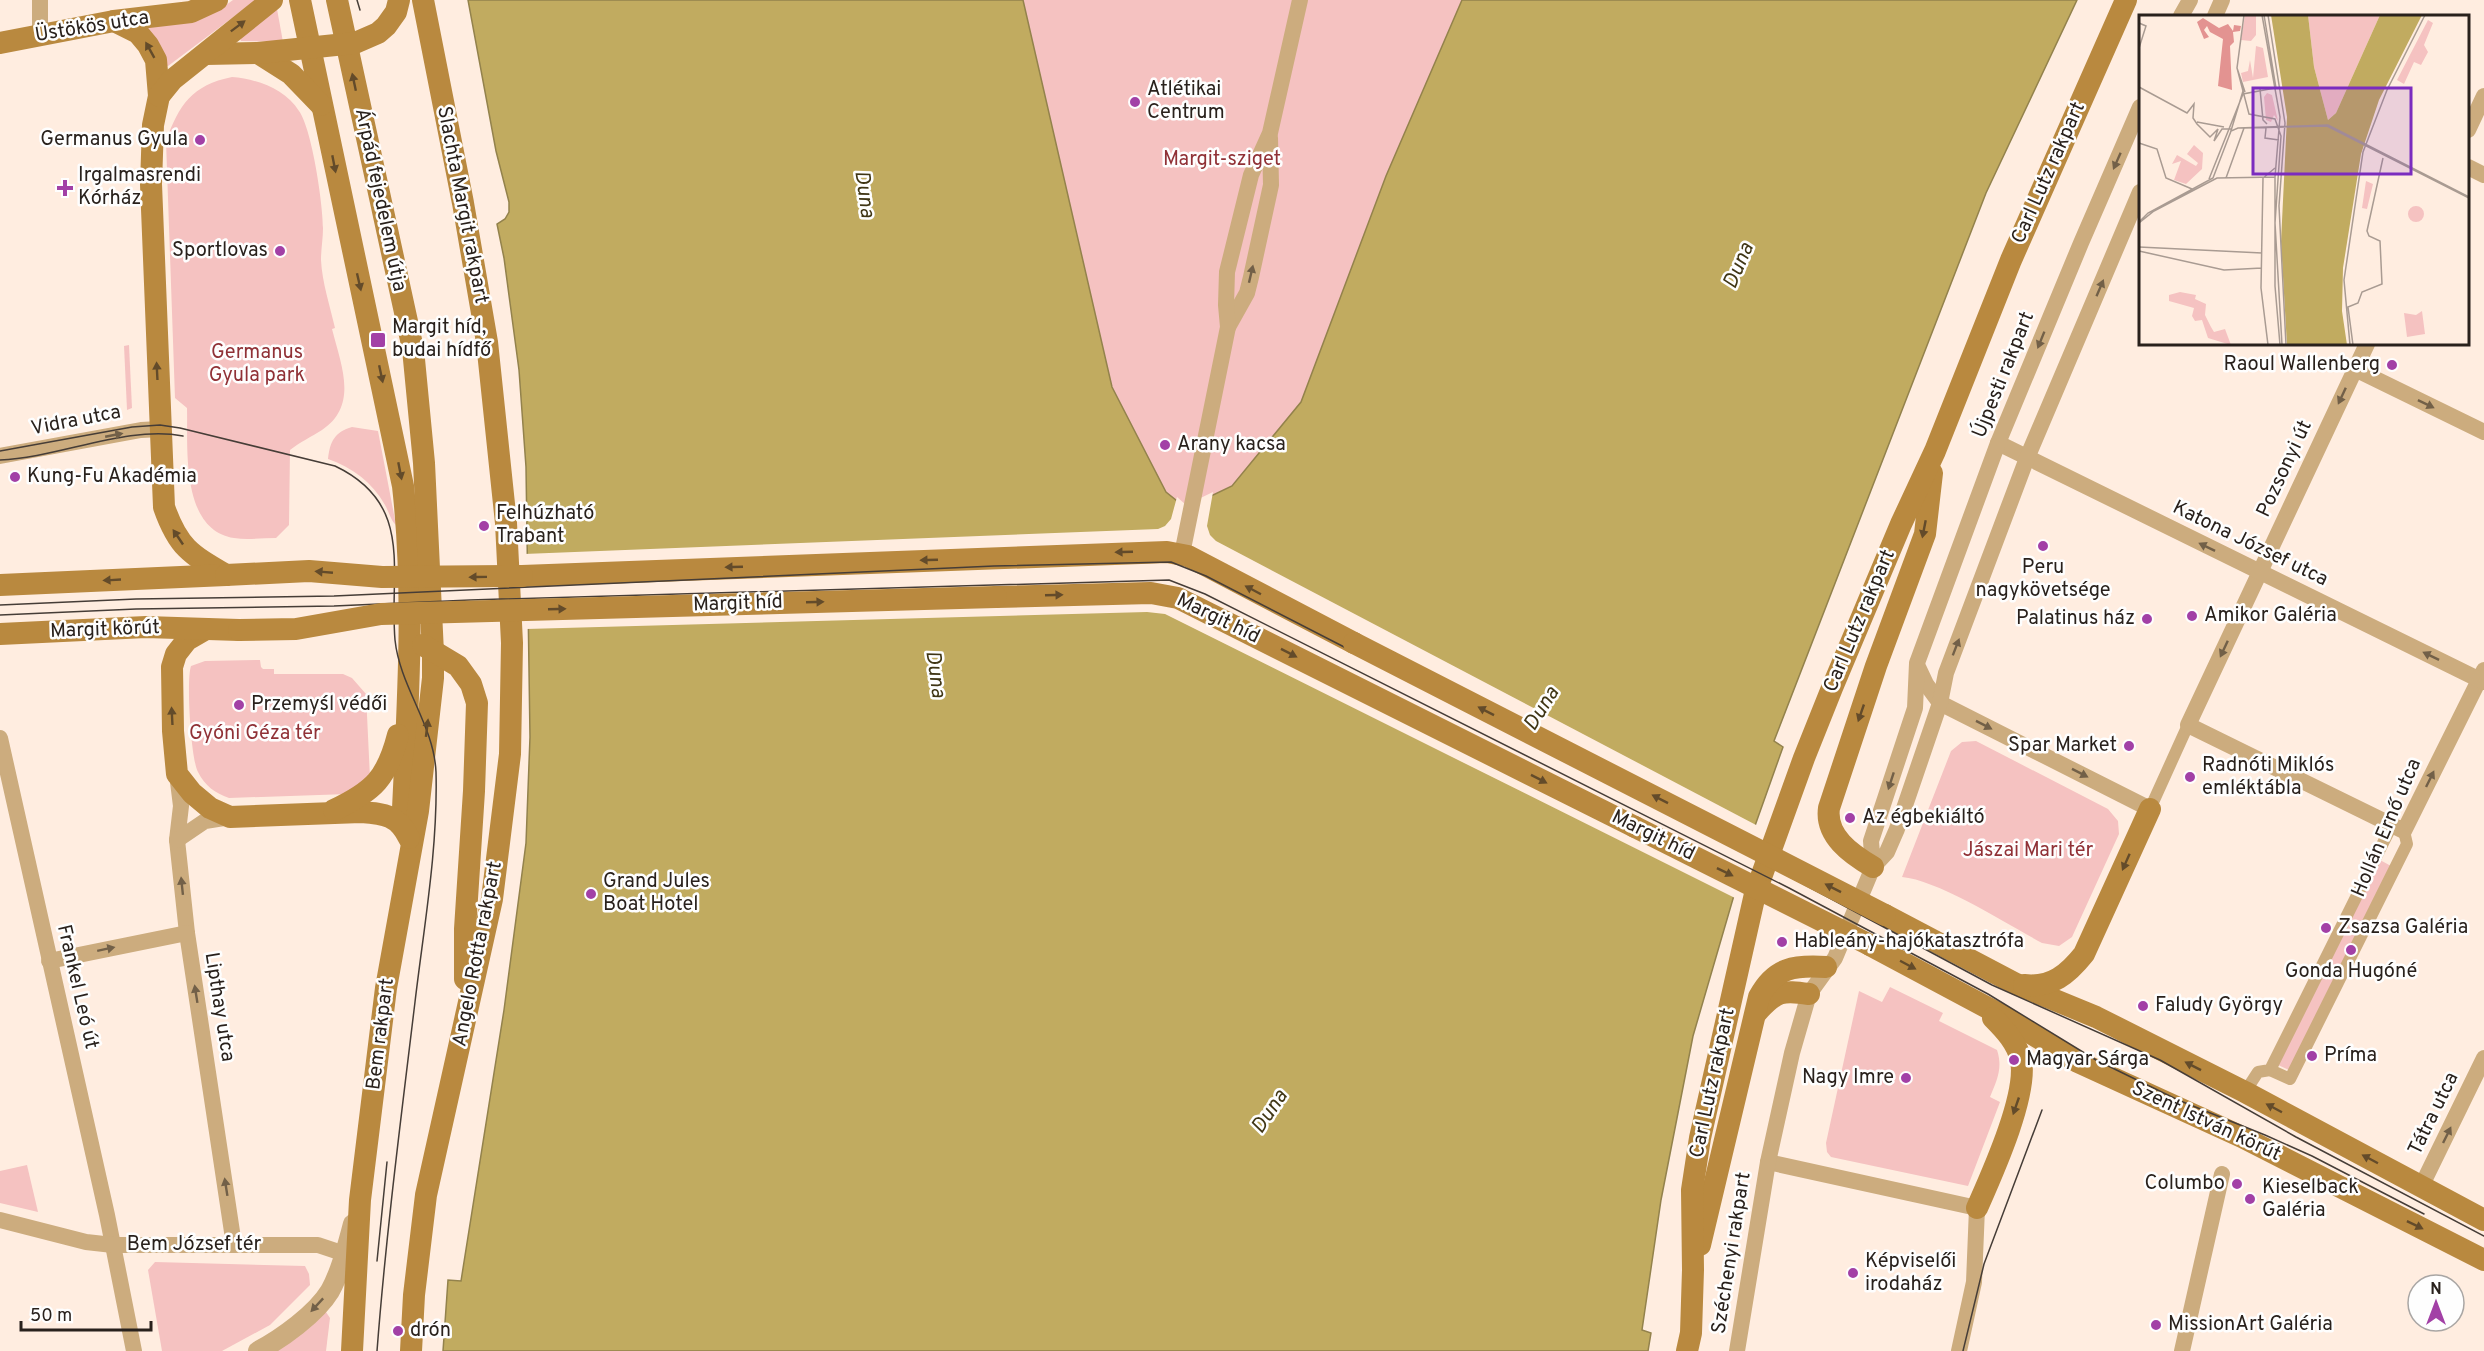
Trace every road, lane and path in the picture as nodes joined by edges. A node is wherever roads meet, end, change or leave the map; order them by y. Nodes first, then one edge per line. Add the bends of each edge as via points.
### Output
1 (40, 0) edge
2 (217, 0) edge
3 (272, 0) edge
4 (300, 0) edge
5 (337, 0) edge
6 (399, 0) edge
7 (423, 0) edge
8 (1300, 0) edge
9 (2126, 0) edge
10 (2190, 0) edge
11 (2222, 0) edge
12 (2182, 15) edge
13 (2215, 15) edge
14 (114, 21) junction
15 (40, 35) junction
16 (0, 43) edge
17 (346, 44) junction
18 (309, 48) junction
19 (258, 53) junction
20 (206, 54) junction
21 (159, 96) junction
22 (2484, 96) edge
23 (323, 107) junction
24 (2139, 109) edge
25 (2469, 128) edge
26 (1270, 134) junction
27 (2469, 168) edge
28 (2484, 175) edge
29 (2139, 194) edge
30 (1228, 327) junction
31 (2367, 345) edge
32 (2355, 369) junction
33 (160, 429) junction
34 (2484, 432) edge
35 (1998, 443) junction
36 (1935, 451) junction
37 (0, 456) edge
38 (2027, 458) junction
39 (508, 554) joint
40 (1182, 554) junction
41 (202, 568) junction
42 (2260, 572) junction
43 (0, 585) edge
44 (209, 629) junction
45 (0, 634) edge
46 (408, 635) junction
47 (434, 653) junction
48 (1917, 663) junction
49 (2482, 677) edge
50 (406, 701) junction
51 (1940, 703) junction
52 (2188, 725) junction
53 (0, 738) edge
54 (177, 774) junction
55 (2150, 809) junction
56 (328, 813) junction
57 (231, 817) junction
58 (402, 825) junction
59 (2398, 828) junction
60 (177, 840) junction
61 (409, 858) junction
62 (1873, 867) junction
63 (187, 933) junction
64 (49, 961) junction
65 (1826, 968) junction
66 (2044, 990) junction
67 (1809, 994) junction
68 (469, 1005) junction
69 (1754, 1015) junction
70 (2021, 1040) junction
71 (2484, 1058) edge
72 (2270, 1070) junction
73 (2245, 1092) junction
74 (1768, 1162) junction
75 (2222, 1174) dead end
76 (2421, 1187) junction
77 (360, 1200) junction
78 (1977, 1208) junction
79 (0, 1220) edge
80 (2484, 1220) edge
81 (113, 1245) junction
82 (234, 1245) junction
83 (345, 1254) junction
84 (2484, 1260) edge
85 (1693, 1270) junction
86 (356, 1294) junction
87 (134, 1351) edge
88 (258, 1351) edge
89 (352, 1351) edge
90 (411, 1351) edge
91 (1687, 1351) edge
92 (1737, 1351) edge
93 (1959, 1351) edge
94 (2182, 1351) edge

1 - 15 street
2 - 14 main road, Üstökös utca via 191,12
20 -> 3 main road
4 - 18 main road, Árpád fejedelem útja
5 - 17 main road, Árpád fejedelem útja
6 - 17 main road via 396,12 378,33
7 - 39 main road, Slachta Margit rakpart via 487,342
8 - 26 street
9 - 36 main road, Carl Lutz rakpart via 2011,260
10 - 12 street
11 - 13 street
14 - 15 main road, Üstökös utca
21 -> 14 main road via 156,60 148,45 138,33
15 - 16 main road, Üstökös utca
17 - 18 main road
47 -> 17 main road, Árpád fejedelem útja via 413,349
18 - 19 main road
18 - 23 main road, Árpád fejedelem útja
19 - 20 main road
19 - 23 main road via 291,74
20 - 21 main road via 172,80
33 -> 21 main road via 151,184 153,125
22 - 25 street
23 -> 46 main road, Árpád fejedelem útja via 403,486 409,544
24 -> 35 street, Újpesti rakpart
26 - 30 street via 1251,175 1227,272
30 -> 26 street via 1246,293 1269,197
27 - 28 street
38 -> 29 street
30 - 40 street
31 - 32 street, Pozsonyi út
32 -> 34 street
32 -> 42 street, Pozsonyi út
37 -> 33 street, Vidra utca
41 -> 33 main road via 175,537 164,507
35 - 38 street, Katona József utca
35 - 48 street, Újpesti rakpart
36 -> 62 main road via 1924,534 1829,808 1829,824 1835,836
36 - 85 main road, Carl Lutz rakpart via 1832,688 1755,894 1697,1159 1692,1190
42 -> 38 street, Katona József utca
51 -> 38 street via 1946,673
39 - 68 main road, Angelo Rotta rakpart via 512,643 510,754 492,899
40 -> 41 main road, Margit híd, bridge via 1151,551 482,577 382,577 309,571 226,575
66 -> 40 main road, Margit híd, bridge via 2016,984
41 -> 43 main road
49 -> 42 street, Katona József utca
42 -> 52 street, Pozsonyi út
44 - 45 main road, Margit körút via 146,627
54 -> 44 main road via 172,667 187,640
44 -> 70 main road, Margit híd, bridge via 296,629 381,614 1168,595 1801,909 1978,1002
46 - 47 main road
46 - 50 main road
61 -> 47 main road, Bem rakpart via 434,678
47 - 68 main road via 458,666 471,684 477,703 464,939
48 - 51 street
48 -> 62 street via 1915,708 1871,841
59 -> 49 street, Hollán Ernő utca
50 - 56 main road via 392,760 383,776 360,798
50 - 58 main road
51 -> 55 street
51 - 62 street via 1897,829 1887,852
52 - 55 street, Pozsonyi út
52 - 59 street
53 - 64 street, Frankel Leó út
54 - 57 main road via 210,808
54 - 60 street, Lipthay utca via 181,806
55 -> 66 main road via 2084,954
56 - 57 main road
56 - 58 main road via 382,814
57 - 60 street via 205,821
58 - 61 main road
59 - 72 street, Hollán Ernő utca
59 - 72 street, Hollán Ernő utca via 2408,844 2290,1079
63 -> 60 street, Lipthay utca
61 - 77 main road, Bem rakpart via 386,988
62 - 65 street via 1835,958
64 -> 63 street
82 -> 63 street, Lipthay utca
64 - 81 street, Frankel Leó út
65 - 67 street
65 - 69 main road via 1801,965 1785,970 1765,986
73 -> 66 main road, Szent István körút
67 - 69 main road via 1778,993
67 - 74 street
68 - 90 main road, Angelo Rotta rakpart via 426,1196
69 - 85 main road
70 -> 78 main road via 2020,1093
70 -> 84 main road, Szent István körút via 2242,1137
76 -> 71 street, Tátra utca
72 - 73 street, Hollán Ernő utca via 2258,1072
76 -> 73 main road, Szent István körút
74 - 78 street
74 - 92 street, Széchenyi rakpart
75 - 94 street
76 - 80 main road, Szent István körút
77 - 83 street, Bem rakpart
77 - 86 main road, Bem rakpart
78 - 93 street via 1974,1282
79 - 81 street
81 - 82 street, Bem József tér
81 - 87 street, Bem József tér
82 - 83 street, Bem József tér via 318,1245
83 - 86 street
83 -> 88 street via 329,1292 306,1317
85 - 91 main road
86 - 89 main road, Bem rakpart

